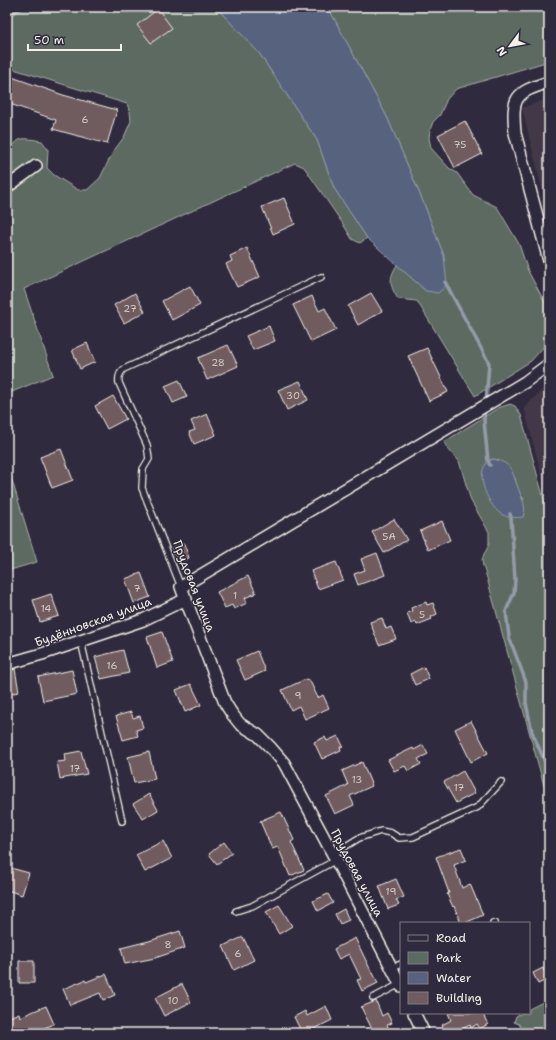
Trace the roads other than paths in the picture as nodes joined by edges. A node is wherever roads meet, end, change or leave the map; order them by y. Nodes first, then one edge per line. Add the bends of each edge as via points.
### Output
1 (549, 82) edge
2 (36, 166) dead end
3 (7, 187) edge
4 (549, 260) edge
5 (321, 277) dead end
6 (549, 364) edge
7 (181, 587) junction
8 (186, 599) junction
9 (81, 641) junction
10 (7, 664) edge
11 (501, 782) dead end
12 (122, 821) dead end
13 (334, 857) junction
14 (236, 911) dead end
15 (397, 966) edge
16 (400, 985) edge
17 (373, 998) dead end
18 (414, 1014) edge
19 (424, 1033) edge

1 - 4 street via 521,93 516,101 514,113 515,133
2 - 3 street
5 - 7 lane, Прудовая улица via 120,372 119,383 147,445 149,459 143,470 142,488
6 - 7 street via 525,382
7 - 8 street, Прудовая улица
8 - 9 street, Будённовская улица via 143,620
8 - 13 street, Прудовая улица via 225,703 240,724 262,739 284,763
9 - 10 street, Будённовская улица
9 - 12 lane
11 - 13 lane via 478,807 413,837 399,838 381,831 359,838
13 - 14 lane via 252,906
13 - 15 street, Прудовая улица
15 - 16 street, Прудовая улица
16 - 17 lane
18 - 19 street

